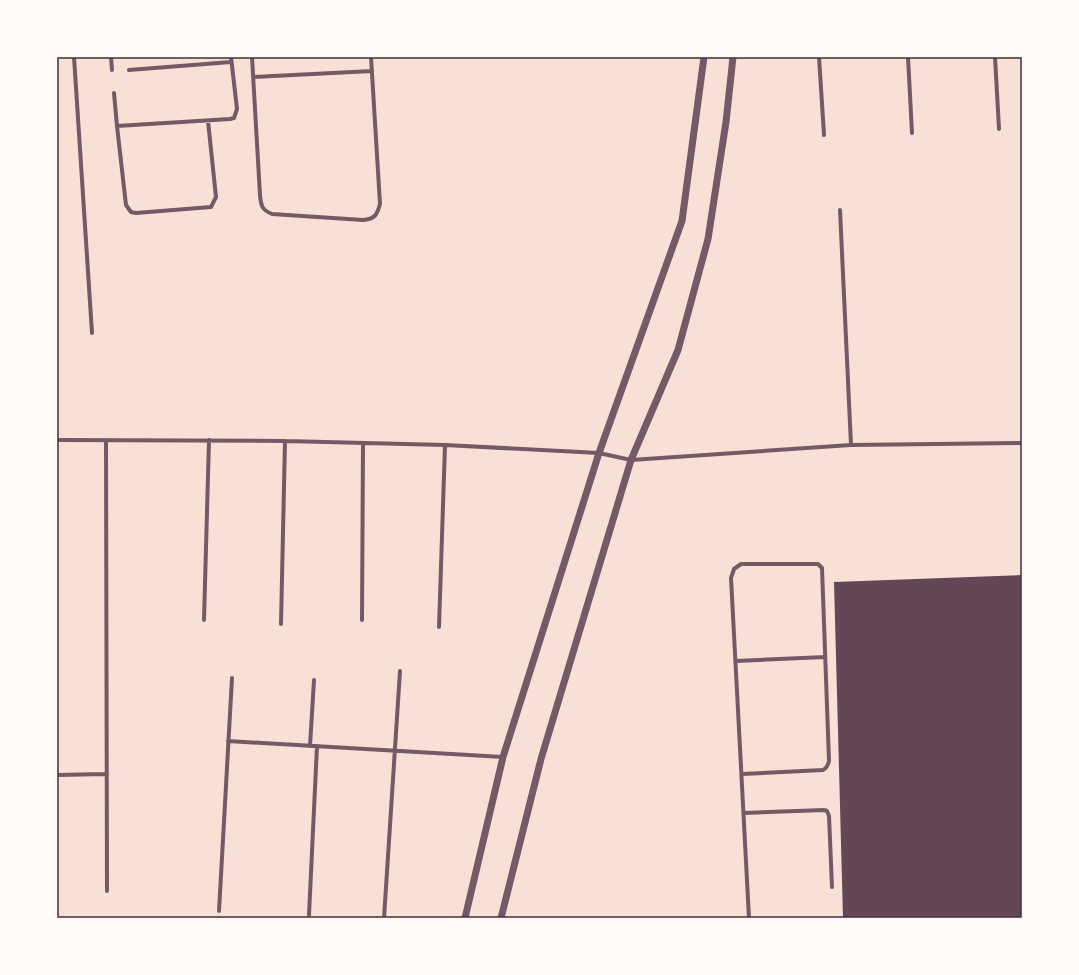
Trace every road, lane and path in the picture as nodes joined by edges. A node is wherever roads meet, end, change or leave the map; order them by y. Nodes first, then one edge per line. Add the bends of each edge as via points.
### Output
1 (74, 57) edge
2 (111, 57) edge
3 (231, 57) edge
4 (252, 57) edge
5 (371, 57) edge
6 (704, 57) edge
7 (733, 57) edge
8 (819, 57) edge
9 (908, 57) edge
10 (995, 57) edge
11 (231, 62) junction
12 (112, 70) dead end
13 (129, 70) dead end
14 (372, 71) junction
15 (253, 77) junction
16 (114, 93) dead end
17 (208, 120) junction
18 (117, 126) junction
19 (999, 128) dead end
20 (912, 133) dead end
21 (824, 135) dead end
22 (840, 210) dead end
23 (92, 333) dead end
24 (57, 440) edge
25 (106, 440) junction
26 (209, 440) junction
27 (285, 441) junction
28 (1022, 443) edge
29 (363, 444) junction
30 (445, 445) junction
31 (851, 445) junction
32 (599, 454) junction
33 (631, 460) junction
34 (204, 620) dead end
35 (362, 620) dead end
36 (281, 624) dead end
37 (439, 627) dead end
38 (825, 657) junction
39 (736, 661) junction
40 (400, 671) dead end
41 (232, 678) dead end
42 (314, 680) dead end
43 (228, 741) junction
44 (310, 746) junction
45 (317, 746) junction
46 (394, 750) junction
47 (503, 757) junction
48 (106, 774) junction
49 (742, 774) junction
50 (57, 775) edge
51 (744, 813) junction
52 (832, 887) dead end
53 (107, 891) dead end
54 (220, 911) dead end
55 (309, 915) dead end
56 (384, 918) edge
57 (465, 918) edge
58 (501, 918) edge
59 (750, 918) edge

1 - 23 street
2 - 12 street
3 - 11 street
4 - 15 street
5 - 14 street
6 - 32 street via 682,221
7 - 33 street via 708,239 678,350
8 - 21 street
9 - 20 street
10 - 19 street
11 - 13 street
11 - 17 street via 236,113 234,118
14 - 15 street
14 - 15 street via 380,204 378,213 371,219 363,220 272,214 265,211 260,195
16 - 18 street
17 - 18 street
17 - 18 street via 216,197 211,207 136,213 131,212 126,205
22 - 31 street
24 - 25 street
25 - 26 street
25 - 48 street
26 - 27 street
26 - 34 street
27 - 29 street
27 - 36 street
28 - 31 street
29 - 30 street
29 - 35 street
30 - 32 street
30 - 37 street
31 - 33 street
32 - 33 street
32 - 47 street
33 - 58 street via 541,760
38 - 39 street
38 - 39 street via 822,568 818,564 741,564 734,569 731,578
38 - 49 street via 829,761 826,769
39 - 49 street
40 - 46 street
41 - 43 street
42 - 44 street
43 - 44 street
43 - 54 street
44 - 45 street
45 - 46 street
45 - 55 street
46 - 47 street
46 - 56 street
47 - 57 street
48 - 50 street
48 - 53 street
49 - 51 street
51 - 52 street via 827,811
51 - 59 street

